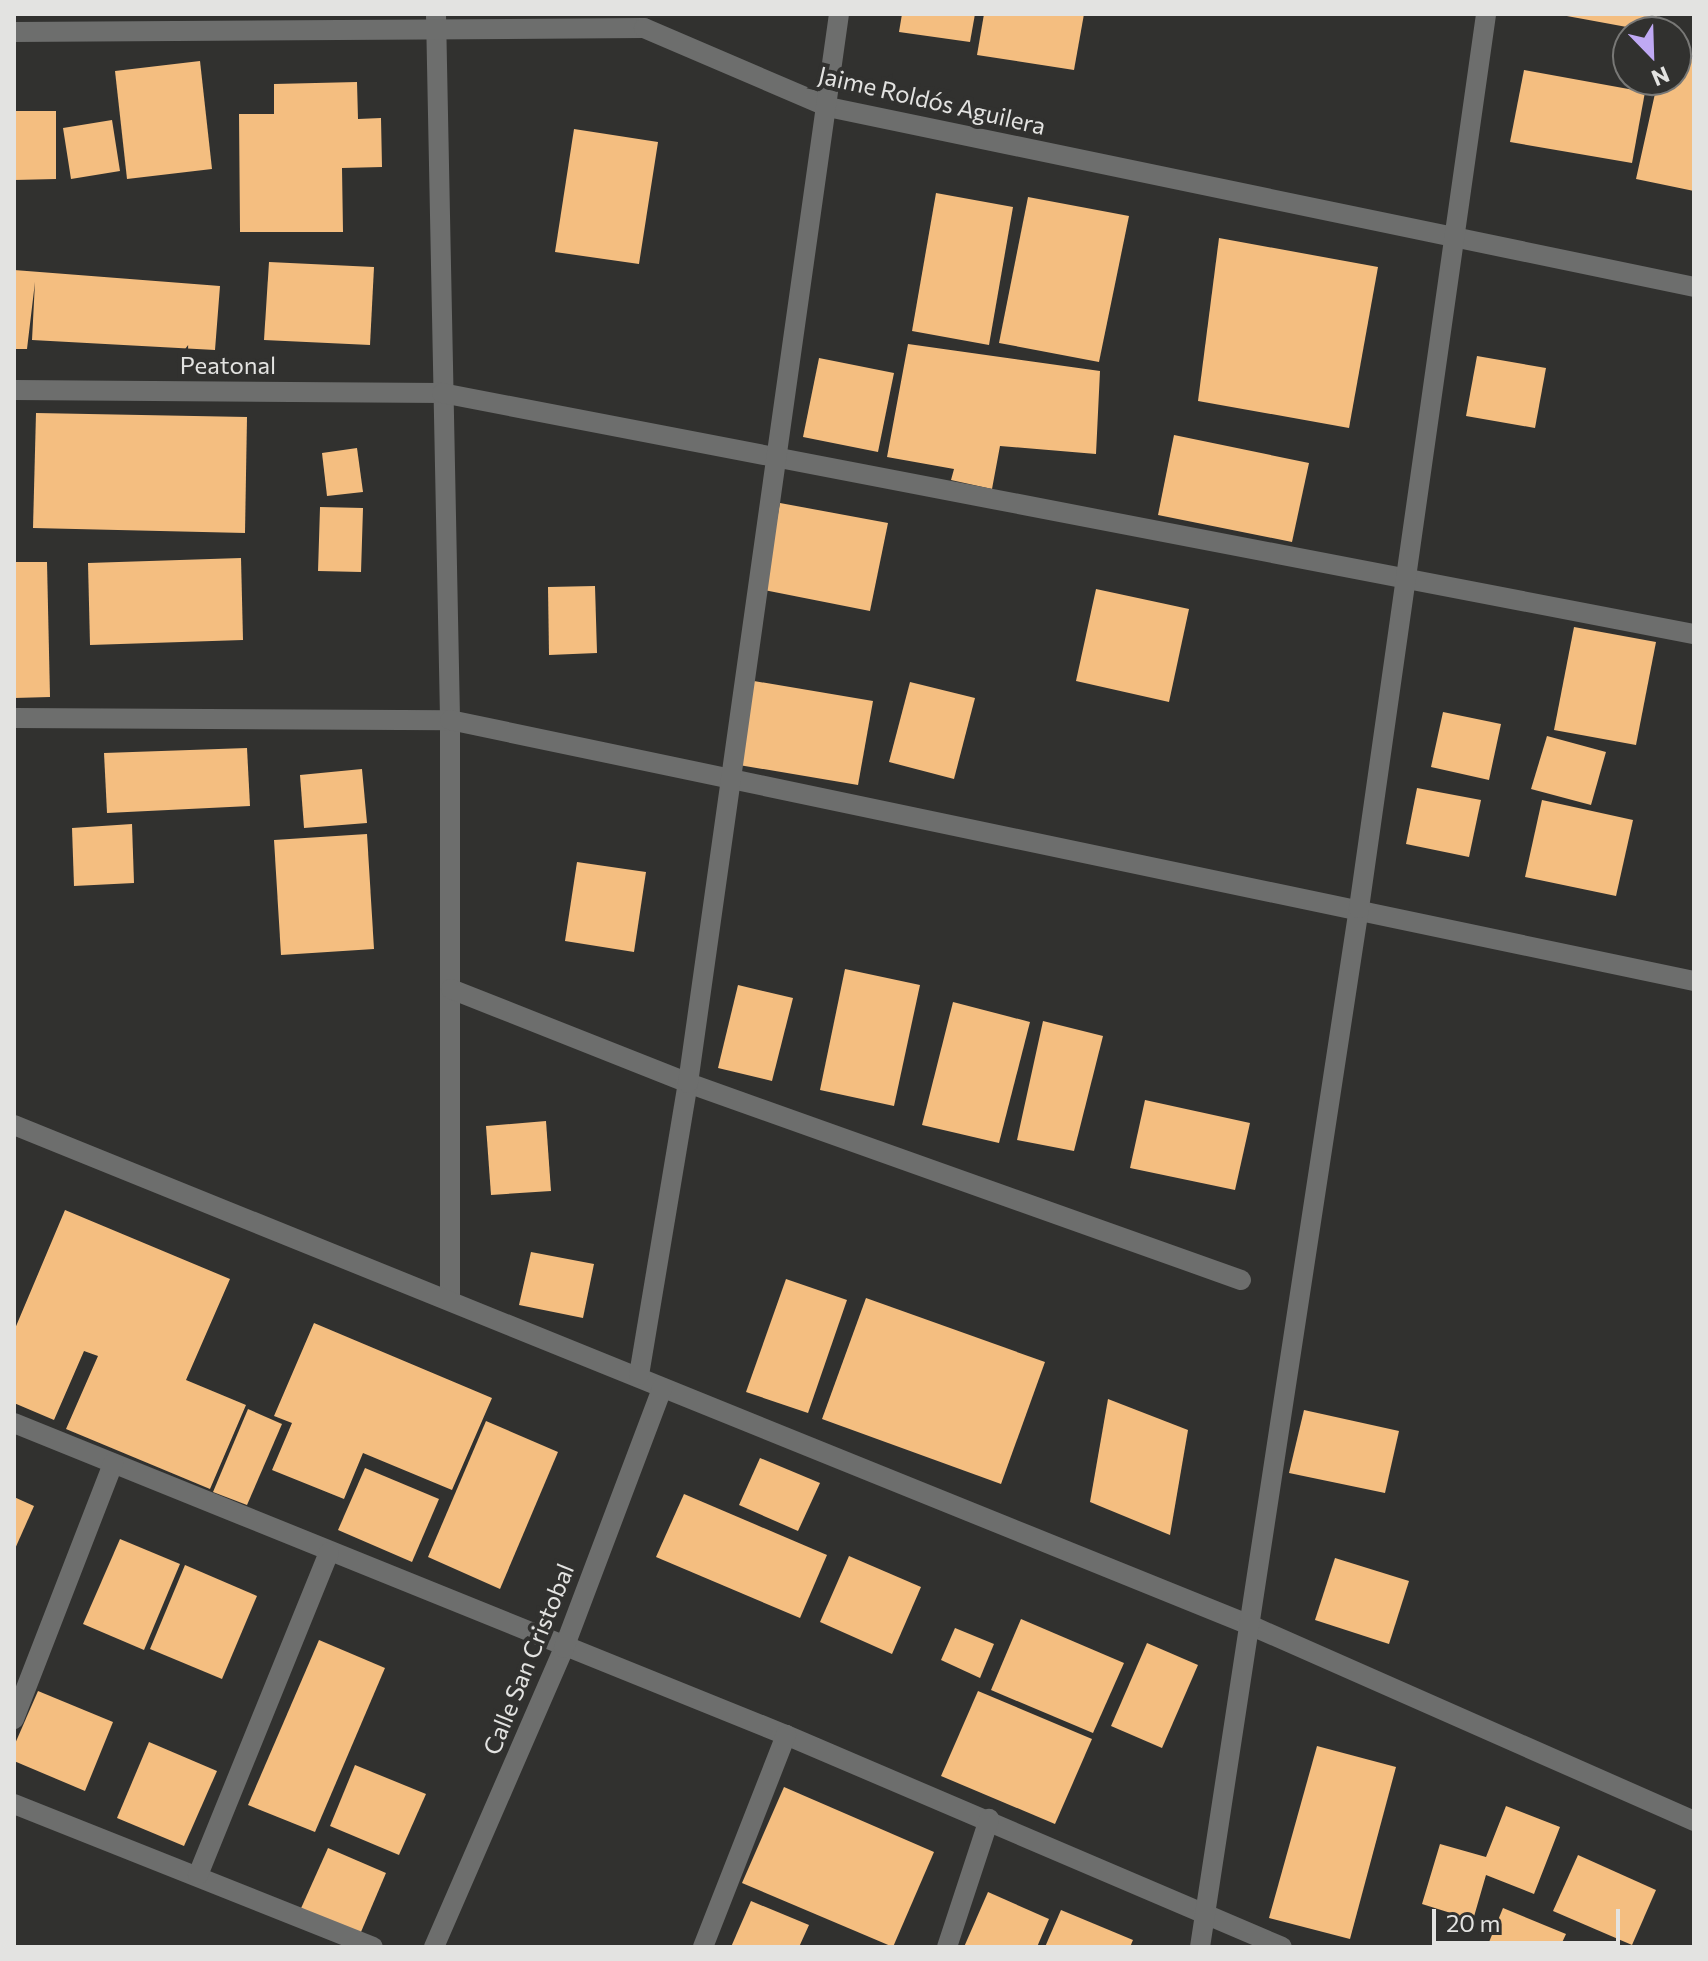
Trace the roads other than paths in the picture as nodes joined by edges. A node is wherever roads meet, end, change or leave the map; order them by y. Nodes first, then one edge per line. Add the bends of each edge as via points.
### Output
1 (839, 14) edge
2 (1486, 14) edge
3 (436, 20) edge
4 (14, 32) edge
5 (828, 107) junction
6 (1452, 239) junction
7 (1694, 287) edge
8 (14, 390) edge
9 (442, 393) junction
10 (776, 456) junction
11 (1405, 577) junction
12 (1694, 634) edge
13 (14, 718) edge
14 (450, 720) junction
15 (732, 783) junction
16 (1359, 908) junction
17 (1694, 981) edge
18 (451, 989) junction
19 (688, 1083) junction
20 (14, 1125) edge
21 (1241, 1280) dead end
22 (450, 1297) junction
23 (639, 1375) junction
24 (662, 1388) junction
25 (14, 1423) edge
26 (113, 1464) junction
27 (329, 1553) junction
28 (1252, 1626) junction
29 (564, 1648) junction
30 (14, 1719) edge
31 (786, 1735) junction
32 (14, 1804) edge
33 (989, 1819) junction
34 (1694, 1821) edge
35 (198, 1875) junction
36 (1208, 1914) junction
37 (373, 1947) edge
38 (434, 1947) edge
39 (703, 1947) edge
40 (947, 1947) edge
41 (1200, 1947) edge
42 (1282, 1947) edge

1 - 5 street
2 - 6 street
3 - 4 street, Jaime Roldós Aguilera
3 - 5 street, Jaime Roldós Aguilera via 644,28
3 - 9 street
5 - 6 street, Jaime Roldós Aguilera
5 - 10 street
6 - 7 street, Jaime Roldós Aguilera
6 - 11 street
8 - 9 street, Peatonal
9 - 10 street, Peatonal
9 - 14 street
10 - 11 street, Peatonal
10 - 15 street
11 - 12 street, Peatonal
11 - 16 street
13 - 14 street
14 - 15 street
14 - 18 street
15 - 16 street
15 - 19 street
16 - 17 street
16 - 28 street
18 - 19 street
18 - 22 street
19 - 21 street
19 - 23 street
20 - 22 street
22 - 23 street
23 - 24 street
24 - 28 street
24 - 29 street, Calle San Cristobal
25 - 26 street
26 - 27 street
26 - 30 street
27 - 29 street
27 - 35 street
28 - 34 street
28 - 36 street
29 - 31 street
29 - 38 street, Calle San Cristobal
31 - 33 street
31 - 39 street
32 - 35 street
33 - 36 street
33 - 40 street
35 - 37 street
36 - 41 street
36 - 42 street

